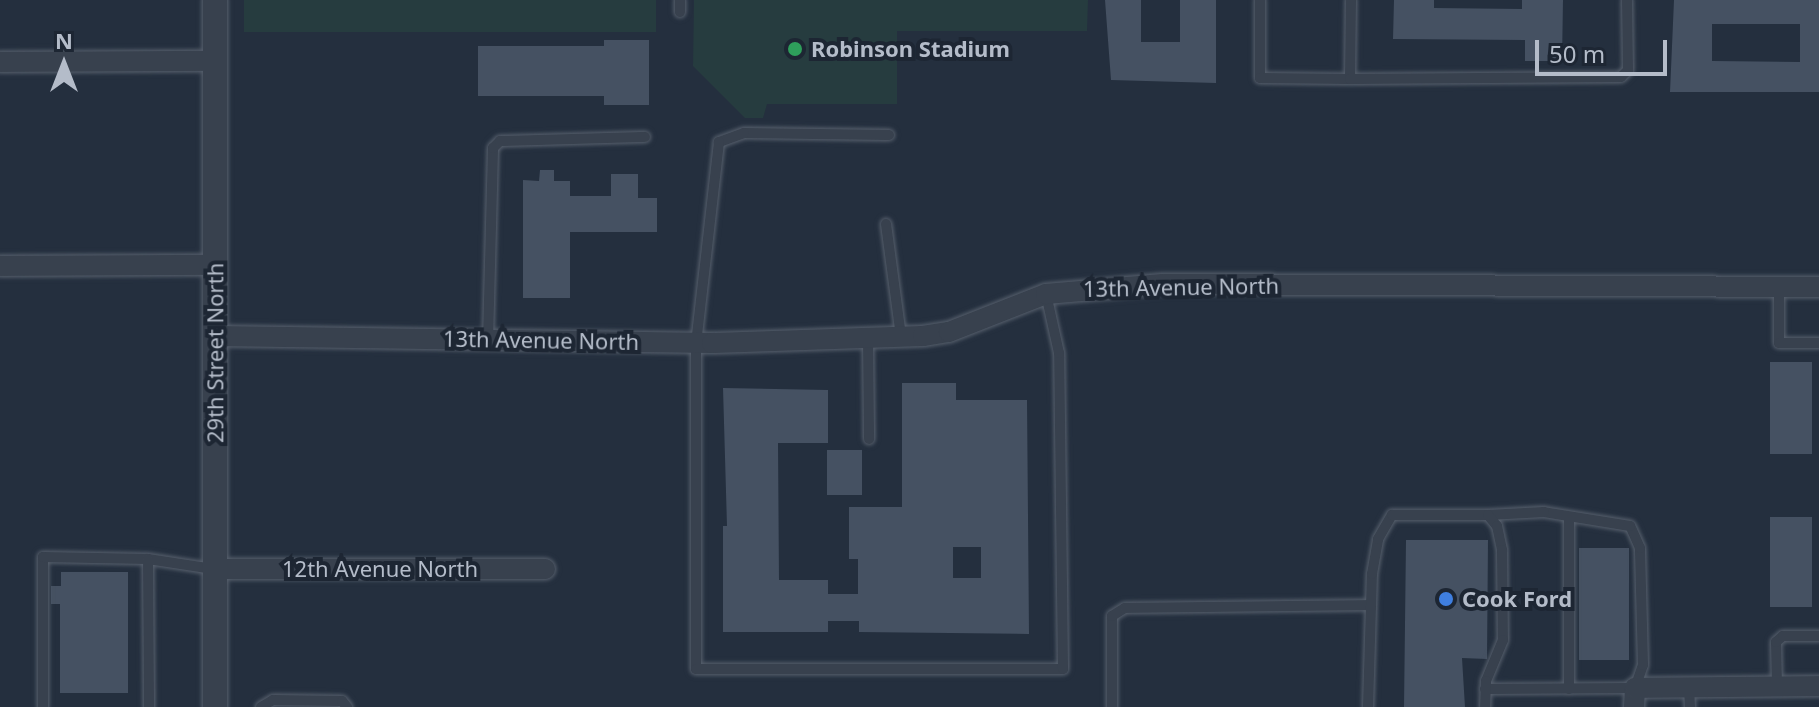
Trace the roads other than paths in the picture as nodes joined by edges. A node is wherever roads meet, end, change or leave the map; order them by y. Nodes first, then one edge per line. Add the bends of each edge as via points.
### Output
1 (215, 0) edge
2 (1260, 0) edge
3 (1351, 0) edge
4 (1627, 0) edge
5 (215, 61) junction
6 (0, 62) edge
7 (1350, 79) junction
8 (889, 135) dead end
9 (645, 137) dead end
10 (886, 224) dead end
11 (215, 265) junction
12 (0, 266) edge
13 (1779, 287) junction
14 (1819, 287) edge
15 (1046, 294) junction
16 (215, 336) junction
17 (901, 336) junction
18 (868, 338) junction
19 (488, 340) junction
20 (696, 343) junction
21 (1819, 343) edge
22 (869, 439) dead end
23 (1488, 515) junction
24 (1569, 519) junction
25 (148, 559) junction
26 (215, 569) junction
27 (545, 569) dead end
28 (1371, 605) junction
29 (1819, 636) edge
30 (1777, 686) junction
31 (1819, 686) edge
32 (1485, 689) junction
33 (1569, 689) junction
34 (1690, 697) edge
35 (1634, 698) edge
36 (43, 707) edge
37 (149, 707) edge
38 (215, 707) edge
39 (261, 707) edge
40 (347, 707) edge
41 (1112, 707) edge
42 (1368, 707) edge
43 (1485, 707) edge

1 - 5 street, 29th Street North
2 - 7 lane via 1260,78
3 - 7 lane
4 - 7 lane via 1628,70 1621,77
5 - 6 street
5 - 11 street, 29th Street North
8 - 20 lane via 744,133 719,142
9 - 19 lane via 500,141 493,148
10 - 17 lane
11 - 12 street
11 - 16 street, 29th Street North
13 - 14 street, 13th Avenue North
13 - 15 street, 13th Avenue North via 1163,284
13 - 21 lane via 1779,343
15 - 17 street, 13th Avenue North via 949,332
15 - 20 lane via 1059,353 1063,669 696,669
16 - 19 street, 13th Avenue North
16 - 26 street, 29th Street North
17 - 18 street, 13th Avenue North
18 - 20 street, 13th Avenue North
18 - 22 lane
19 - 20 street, 13th Avenue North
23 - 24 lane via 1544,512
23 - 28 lane via 1392,515 1378,539
23 - 32 lane via 1497,526 1502,550 1503,640
24 - 33 lane
24 - 35 lane via 1630,526 1640,548 1643,665
25 - 26 lane
25 - 36 lane via 43,557
25 - 37 lane
26 - 27 street, 12th Avenue North
26 - 38 street, 29th Street North
28 - 41 lane via 1125,608 1112,616
28 - 42 lane
29 - 30 lane via 1783,636 1776,642
30 - 31 street
30 - 34 street
32 - 33 lane
32 - 43 lane
33 - 35 lane
34 - 35 street
39 - 40 lane via 273,700 342,701

